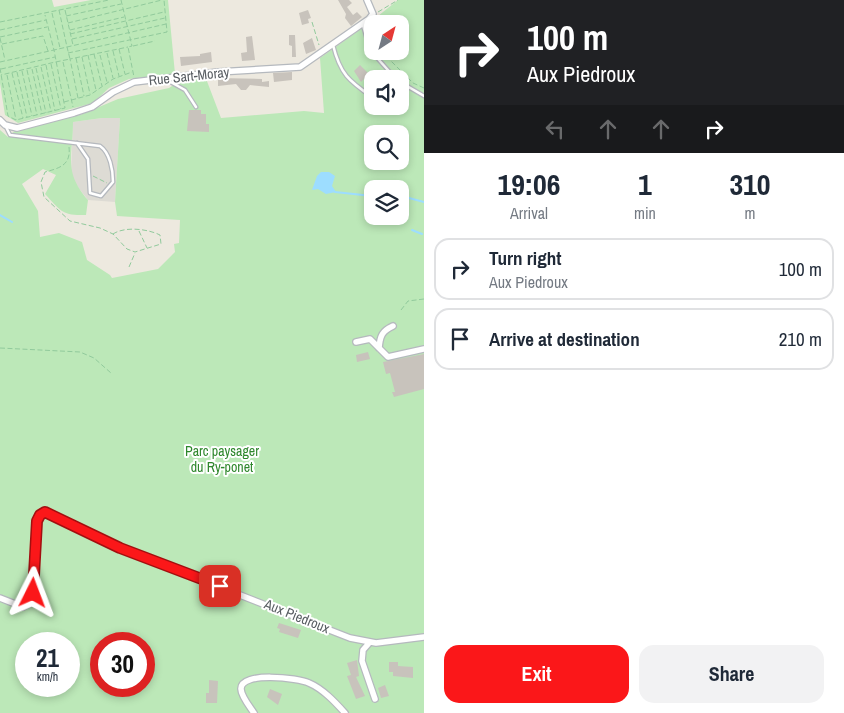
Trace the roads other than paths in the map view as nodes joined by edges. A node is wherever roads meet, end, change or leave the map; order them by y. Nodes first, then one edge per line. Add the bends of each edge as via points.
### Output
1 (367, 0) edge
2 (363, 25) junction
3 (332, 44) junction
4 (388, 70) edge
5 (163, 78) junction
6 (409, 87) edge
7 (364, 91) edge
8 (424, 96) edge
9 (196, 107) dead end
10 (0, 120) edge
11 (5, 125) junction
12 (77, 143) junction
13 (393, 326) dead end
14 (356, 342) dead end
15 (380, 348) junction
16 (424, 348) edge
17 (0, 598) edge
18 (424, 638) edge
19 (370, 642) junction
20 (375, 699) dead end
21 (254, 713) edge
22 (345, 713) edge

1 - 2 street, Rue Sart-Moray via 373,14
2 - 3 street, Rue Sart-Moray
2 - 4 lane via 370,50
3 - 5 street, Rue Sart-Moray via 300,67
3 - 7 lane via 338,66 349,81
5 - 9 lane via 185,90
5 - 11 street, Rue Sart-Moray via 134,82 92,107 74,113 17,128
6 - 8 lane
10 - 11 street
11 - 12 lane via 10,134
12 - 12 lane via 88,159 88,189 93,196 104,194 113,182 108,156 103,148
13 - 15 street via 384,330
14 - 15 street via 370,339
15 - 16 street via 388,357
17 - 19 street, Aux Piedroux via 23,607 30,603 37,521 45,512 120,548 350,638
18 - 19 street, Aux Piedroux
19 - 20 street via 363,650 362,661
21 - 22 street via 241,692 242,685 249,680 279,677 310,683

